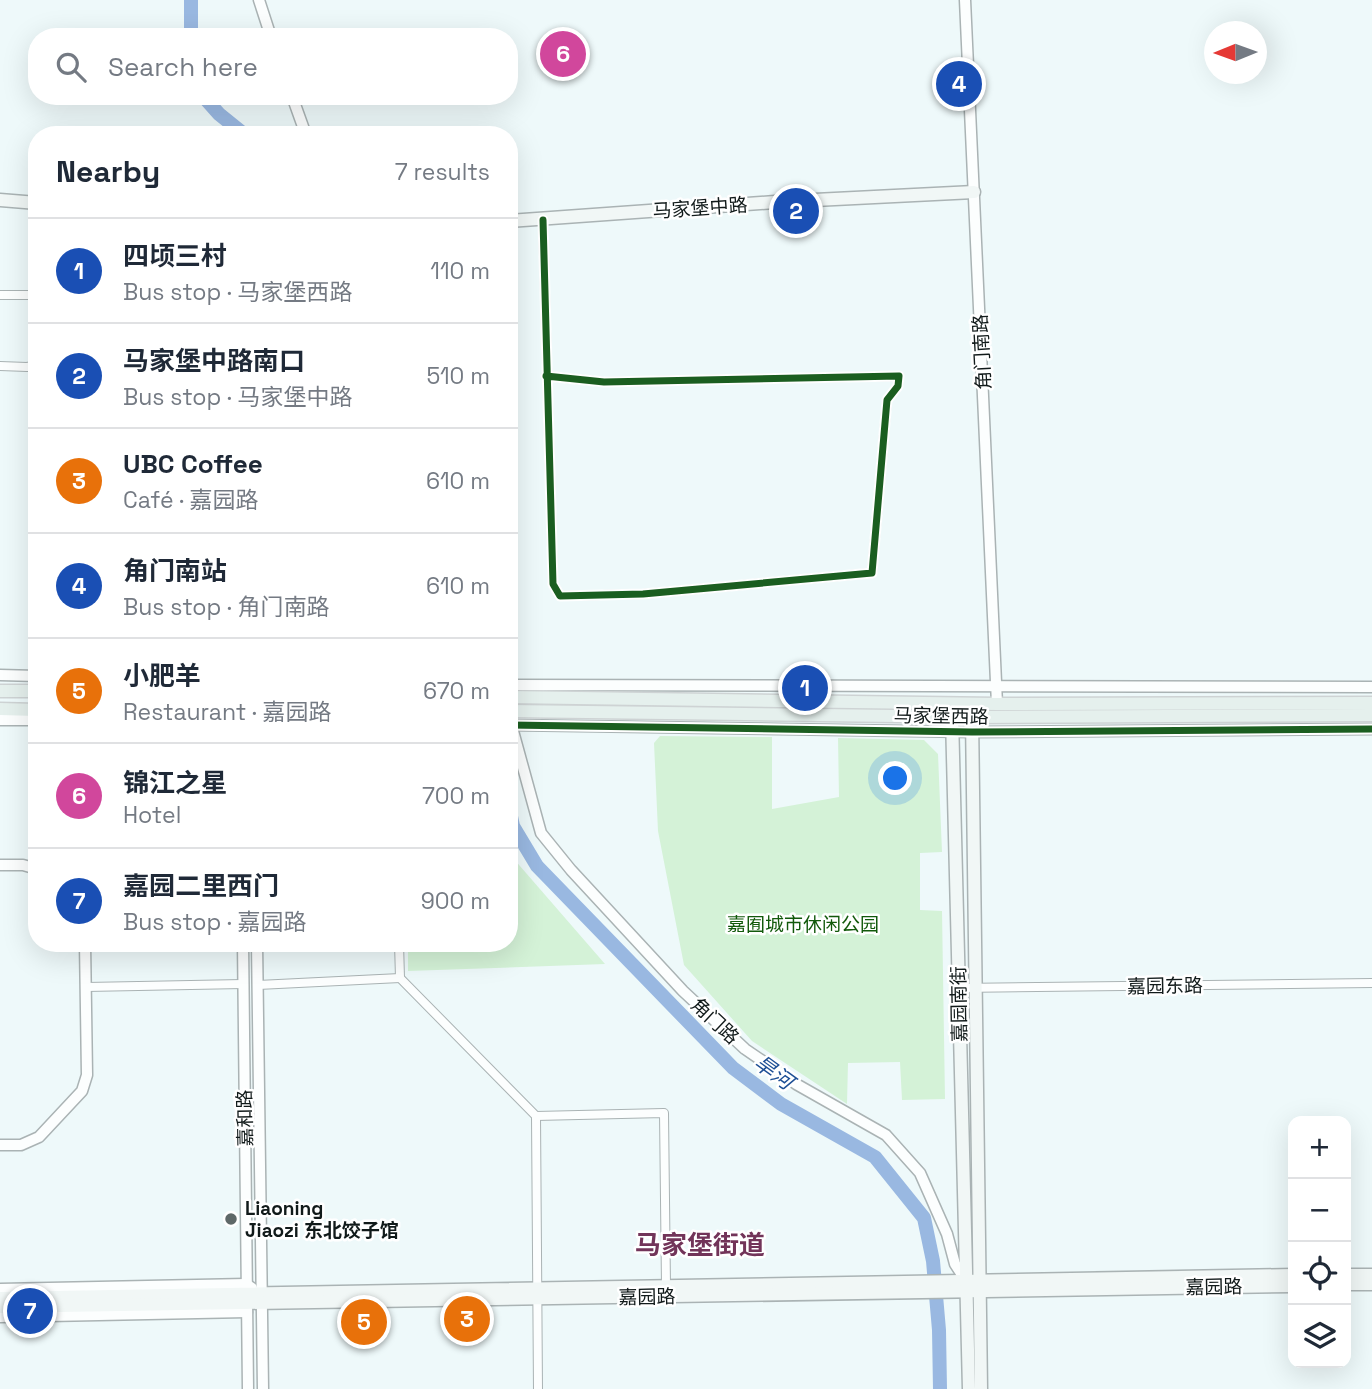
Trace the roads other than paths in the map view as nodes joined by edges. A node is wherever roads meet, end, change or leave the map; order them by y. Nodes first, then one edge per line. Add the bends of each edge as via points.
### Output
1 (258, 0) edge
2 (965, 0) edge
3 (268, 28) edge
4 (295, 105) edge
5 (303, 126) edge
6 (974, 192) junction
7 (0, 200) edge
8 (28, 202) edge
9 (542, 220) junction
10 (518, 221) edge
11 (0, 295) edge
12 (28, 295) edge
13 (0, 366) edge
14 (28, 367) edge
15 (547, 376) junction
16 (0, 676) edge
17 (28, 676) edge
18 (518, 685) edge
19 (997, 685) junction
20 (1372, 687) edge
21 (0, 691) edge
22 (28, 691) edge
23 (518, 697) edge
24 (1372, 703) edge
25 (997, 704) junction
26 (0, 709) edge
27 (28, 710) edge
28 (518, 711) edge
29 (1372, 715) edge
30 (953, 717) junction
31 (972, 717) junction
32 (0, 720) edge
33 (28, 720) edge
34 (518, 723) edge
35 (1372, 729) edge
36 (953, 732) junction
37 (972, 733) junction
38 (518, 751) edge
39 (0, 865) edge
40 (28, 866) edge
41 (85, 952) edge
42 (243, 952) edge
43 (257, 952) edge
44 (399, 952) edge
45 (400, 978) junction
46 (1372, 983) edge
47 (243, 984) junction
48 (258, 985) junction
49 (86, 986) junction
50 (958, 988) junction
51 (975, 989) junction
52 (536, 1116) junction
53 (0, 1145) edge
54 (1288, 1275) edge
55 (1351, 1275) edge
56 (1372, 1275) edge
57 (1351, 1284) edge
58 (1372, 1284) edge
59 (666, 1286) junction
60 (912, 1286) junction
61 (967, 1286) junction
62 (1288, 1286) edge
63 (0, 1289) edge
64 (537, 1294) junction
65 (0, 1298) edge
66 (260, 1298) junction
67 (247, 1299) junction
68 (0, 1307) edge
69 (0, 1317) edge
70 (247, 1389) edge
71 (263, 1389) edge
72 (538, 1389) edge
73 (969, 1389) edge
74 (981, 1389) edge

1 - 3 street
2 - 6 street, 角门南路
4 - 5 street
6 - 9 main road, 马家堡中路
6 - 19 street, 角门南路
7 - 8 main road
9 - 10 main road, 马家堡中路
9 - 15 street
11 - 12 street
13 - 14 street
15 - 15 street via 604,382 899,376 898,386 887,400 872,573 643,594 560,596 552,584
16 - 17 street
18 - 19 street, 马家堡西路
19 - 20 street, 马家堡西路
19 - 25 street, 角门南路
21 - 22 main road
23 - 25 main road, 马家堡西路
24 - 25 main road, 马家堡西路
26 - 27 main road
28 - 30 main road, 马家堡西路
29 - 31 main road, 马家堡西路
30 - 31 main road, 马家堡西路
30 - 36 main road, 嘉园南街
31 - 37 main road, 嘉园南街
32 - 33 street
34 - 36 street, 马家堡西路
35 - 37 street, 马家堡西路
36 - 37 street, 马家堡西路
36 - 50 main road, 嘉园南街
37 - 51 main road, 嘉园南街
38 - 61 street, 角门路 via 541,833 683,991 745,1049 886,1135 920,1173
39 - 40 street
41 - 49 street
42 - 47 street, 嘉和路
43 - 48 street, 嘉和路
44 - 45 street
45 - 48 street
45 - 52 street
46 - 51 street, 嘉园东路
47 - 49 street
47 - 67 street, 嘉和路
48 - 66 street, 嘉和路
49 - 53 street via 87,1075 82,1091 39,1137 22,1145
50 - 51 street, 嘉园东路
50 - 61 main road, 嘉园南街
51 - 61 main road, 嘉园南街
52 - 59 street via 664,1113
52 - 64 street
54 - 61 main road, 嘉园路
55 - 56 main road
57 - 58 main road
59 - 60 main road, 嘉园路
59 - 64 main road, 嘉园路
60 - 61 main road, 嘉园路
60 - 64 main road, 嘉园路
61 - 62 main road, 嘉园路
61 - 73 main road, 角门路
61 - 74 main road, 角门路
63 - 67 street
64 - 66 main road, 嘉园路
64 - 72 street
65 - 67 main road
66 - 67 main road, 嘉园路
66 - 71 street, 嘉和路
67 - 68 main road
67 - 69 street
67 - 70 street, 嘉和路

